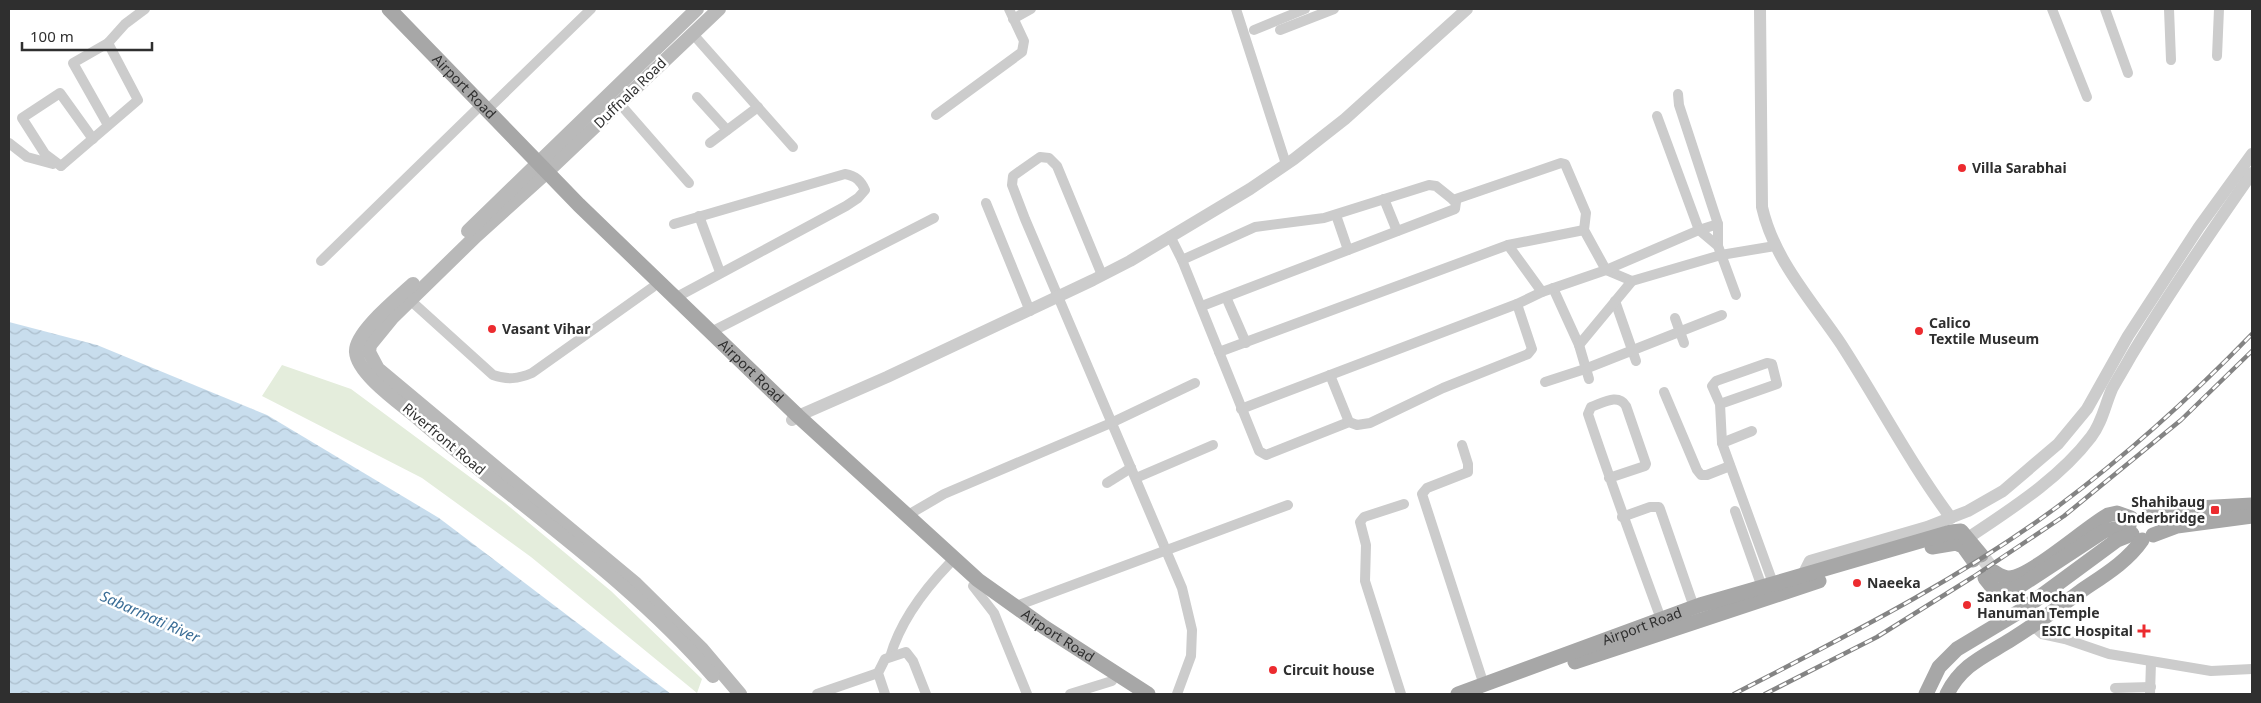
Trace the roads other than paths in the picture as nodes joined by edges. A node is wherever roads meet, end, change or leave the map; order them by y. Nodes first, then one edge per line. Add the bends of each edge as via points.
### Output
1 (146, 9) edge
2 (378, 9) edge
3 (389, 9) edge
4 (591, 9) edge
5 (697, 9) edge
6 (719, 9) edge
7 (1031, 9) edge
8 (1236, 9) edge
9 (1305, 9) edge
10 (1334, 9) edge
11 (1467, 9) edge
12 (1760, 9) edge
13 (2052, 9) edge
14 (2105, 9) edge
15 (2169, 9) edge
16 (2219, 9) edge
17 (1011, 14) edge
18 (1254, 30) dead end
19 (1280, 30) dead end
20 (692, 33) junction
21 (108, 43) junction
22 (2217, 56) dead end
23 (2171, 60) dead end
24 (2128, 73) dead end
25 (1678, 94) dead end
26 (696, 97) dead end
27 (2087, 97) dead end
28 (620, 104) junction
29 (758, 107) junction
30 (482, 110) junction
31 (936, 115) dead end
32 (1657, 116) dead end
33 (108, 126) junction
34 (727, 130) junction
35 (93, 139) junction
36 (710, 143) dead end
37 (9, 144) edge
38 (793, 147) dead end
39 (2252, 154) edge
40 (1286, 164) junction
41 (61, 166) junction
42 (540, 171) junction
43 (2252, 173) edge
44 (689, 183) dead end
45 (1384, 199) junction
46 (1453, 200) junction
47 (986, 203) dead end
48 (1336, 215) junction
49 (699, 216) junction
50 (934, 218) dead end
51 (674, 224) dead end
52 (1718, 224) junction
53 (1584, 230) junction
54 (1699, 230) junction
55 (1397, 231) junction
56 (1170, 236) junction
57 (1508, 245) junction
58 (1775, 246) junction
59 (1348, 250) junction
60 (1719, 250) junction
61 (1182, 260) junction
62 (320, 261) dead end
63 (1606, 270) junction
64 (720, 272) junction
65 (1102, 275) junction
66 (1632, 281) junction
67 (652, 287) junction
68 (1553, 288) junction
69 (1542, 292) junction
70 (1736, 295) dead end
71 (1059, 297) junction
72 (1226, 297) junction
73 (675, 298) junction
74 (410, 300) junction
75 (1615, 301) junction
76 (1517, 304) junction
77 (1202, 306) junction
78 (1030, 311) junction
79 (1722, 315) dead end
80 (1675, 318) dead end
81 (711, 332) junction
82 (1680, 332) junction
83 (1246, 343) junction
84 (1684, 343) dead end
85 (1579, 345) junction
86 (1631, 351) junction
87 (1219, 352) junction
88 (1636, 361) dead end
89 (1585, 369) junction
90 (1330, 375) junction
91 (1589, 379) dead end
92 (1545, 382) dead end
93 (1195, 383) dead end
94 (1664, 392) dead end
95 (1720, 404) junction
96 (1241, 409) junction
97 (2087, 409) junction
98 (795, 418) junction
99 (2102, 418) junction
100 (1349, 422) junction
101 (1111, 423) junction
102 (1752, 432) dead end
103 (1722, 443) junction
104 (1213, 445) dead end
105 (1462, 445) dead end
106 (1730, 466) junction
107 (1131, 468) junction
108 (1136, 478) junction
109 (1610, 478) junction
110 (1107, 483) dead end
111 (1404, 504) dead end
112 (1288, 505) dead end
113 (2252, 505) edge
114 (1735, 511) dead end
115 (2149, 514) junction
116 (908, 515) junction
117 (2252, 516) edge
118 (1622, 517) junction
119 (1950, 518) junction
120 (2137, 531) junction
121 (1968, 538) junction
122 (1677, 541) dead end
123 (1166, 549) junction
124 (949, 564) junction
125 (1829, 573) junction
126 (1989, 575) tunnel mouth
127 (1804, 580) junction
128 (1768, 585) junction
129 (973, 586) junction
130 (1016, 606) junction
131 (1697, 606) junction
132 (1661, 619) junction
133 (2032, 626) junction
134 (890, 656) junction
135 (2151, 662) junction
136 (2252, 669) edge
137 (878, 673) junction
138 (1112, 681) junction
139 (2115, 688) dead end
140 (1483, 689) edge
141 (2151, 691) edge
142 (728, 694) edge
143 (740, 694) edge
144 (817, 694) edge
145 (885, 694) edge
146 (926, 694) edge
147 (1026, 694) edge
148 (1070, 694) edge
149 (1133, 694) edge
150 (1148, 694) edge
151 (1177, 694) edge
152 (1401, 694) edge
153 (1458, 694) edge
154 (1926, 694) edge
155 (1947, 694) edge

1 - 21 street via 125,24
2 - 30 main road, Airport Road
3 - 30 main road, Airport Road
4 - 30 street
5 - 42 main road
6 - 20 main road, Duffnala Road
7 - 17 street
8 - 40 street
9 - 18 street
10 - 19 street
11 - 40 street via 1345,119
12 - 58 street via 1762,207 1766,228
13 - 27 street
14 - 24 street
15 - 23 street
16 - 22 street
17 - 31 street via 1024,41 1022,52
20 - 28 main road, Duffnala Road
20 - 29 street
21 - 33 street via 138,100
21 - 33 street via 73,62
25 - 52 street
26 - 34 street
28 - 42 main road, Duffnala Road
28 - 44 street
29 - 34 street
29 - 38 street
30 - 42 main road, Airport Road
30 - 62 street
32 - 54 street
33 - 35 street
34 - 36 street
35 - 41 street
35 - 41 street via 60,93 22,118 45,154
37 - 41 street via 27,157
39 - 97 street via 2199,226 2128,336
40 - 56 street
42 - 67 main road, Airport Road
42 - 73 main road, Airport Road
42 - 74 main road, Riverfront Road
42 - 142 main road, Riverfront Road via 380,316 356,347 356,357 372,379 437,435 620,584 704,665
43 - 99 street via 2163,304 2113,388
45 - 46 street via 1432,184
45 - 48 street
45 - 55 street
46 - 53 street via 1565,164 1586,213
46 - 55 street via 1455,209
47 - 78 street
48 - 59 street
48 - 61 street via 1255,227
49 - 51 street
49 - 64 street
49 - 64 street via 845,174 862,183 865,190 846,206
50 - 81 street
52 - 54 street
52 - 60 street
53 - 57 street
53 - 63 street
54 - 60 street
54 - 63 street
55 - 59 street
56 - 61 street
56 - 65 street
57 - 69 street
57 - 83 street
58 - 60 street
58 - 119 street
59 - 72 street
60 - 66 street
60 - 70 street
61 - 77 street
63 - 66 street
63 - 68 street
64 - 73 street
65 - 71 street
65 - 71 street via 1056,166 1049,158 1040,157 1013,176 1012,185
66 - 75 street
67 - 74 street via 532,373 507,379 493,375
67 - 98 main road, Airport Road
68 - 69 street
68 - 85 street
69 - 76 street
71 - 78 street
71 - 101 street
72 - 77 street
72 - 83 street
73 - 81 main road, Airport Road
74 - 143 main road, Riverfront Road via 370,345 369,352 378,369 636,584 702,649
75 - 85 street
75 - 86 street
76 - 90 street
76 - 100 street via 1531,352 1443,388 1370,423 1358,425
77 - 87 street
78 - 98 street
79 - 82 street
80 - 82 street
81 - 98 main road, Airport Road
82 - 84 street
82 - 86 street
83 - 87 street
85 - 89 street
86 - 88 street
86 - 89 street
87 - 96 street
89 - 91 street
89 - 92 street
90 - 96 street
90 - 100 street
93 - 101 street
94 - 106 street via 1701,475
95 - 95 street via 1713,382 1772,364 1777,384
95 - 103 street
96 - 100 street via 1259,451 1266,455
97 - 99 street
97 - 119 street via 2058,444 2003,491
98 - 116 main road, Airport Road
98 - 124 main road, Airport Road
99 - 121 street via 2092,436 2066,464 2012,508
101 - 107 street
101 - 116 street via 944,494
102 - 103 street
103 - 106 street
104 - 108 street
105 - 140 street via 1468,472 1427,488 1422,494
106 - 128 street
107 - 108 street
107 - 110 street
108 - 123 street
109 - 109 street via 1588,409 1616,398 1626,406 1646,464
109 - 118 street
111 - 152 street via 1364,517 1360,522 1366,545 1365,581
112 - 123 street
113 - 115 main road via 2161,510
114 - 128 street
115 - 120 main road via 2142,512
115 - 120 main road via 2156,524
116 - 130 main road, Airport Road via 978,580
117 - 120 main road
118 - 131 street via 1650,507 1660,508
118 - 132 street
119 - 127 street via 1810,561
120 - 126 main road via 2104,531 2017,588 2000,591 1993,588
120 - 133 main road via 2135,550
120 - 154 main road via 2117,540 2022,610 1957,649 1939,667
121 - 125 main road via 1960,530 1951,532
121 - 125 main road via 1977,558 1956,542 1942,543
122 - 131 street
123 - 130 street
123 - 151 street via 1182,588 1192,630 1191,656
124 - 129 main road, Airport Road
124 - 134 street via 929,585 905,622 895,638
125 - 127 main road, Airport Road
127 - 128 main road, Airport Road
127 - 140 main road, Airport Road
128 - 131 main road, Airport Road
129 - 138 main road, Airport Road
129 - 147 street via 994,613
130 - 150 main road, Airport Road
131 - 132 main road, Airport Road
132 - 140 main road, Airport Road
133 - 135 street via 2042,634 2109,654
133 - 155 main road via 1968,665 1954,679
134 - 137 street via 885,658
134 - 146 street via 906,652 910,656
135 - 136 street via 2211,671
135 - 141 street
137 - 144 street
137 - 145 street
138 - 148 street
138 - 149 main road, Airport Road
139 - 141 street
140 - 153 main road, Airport Road

